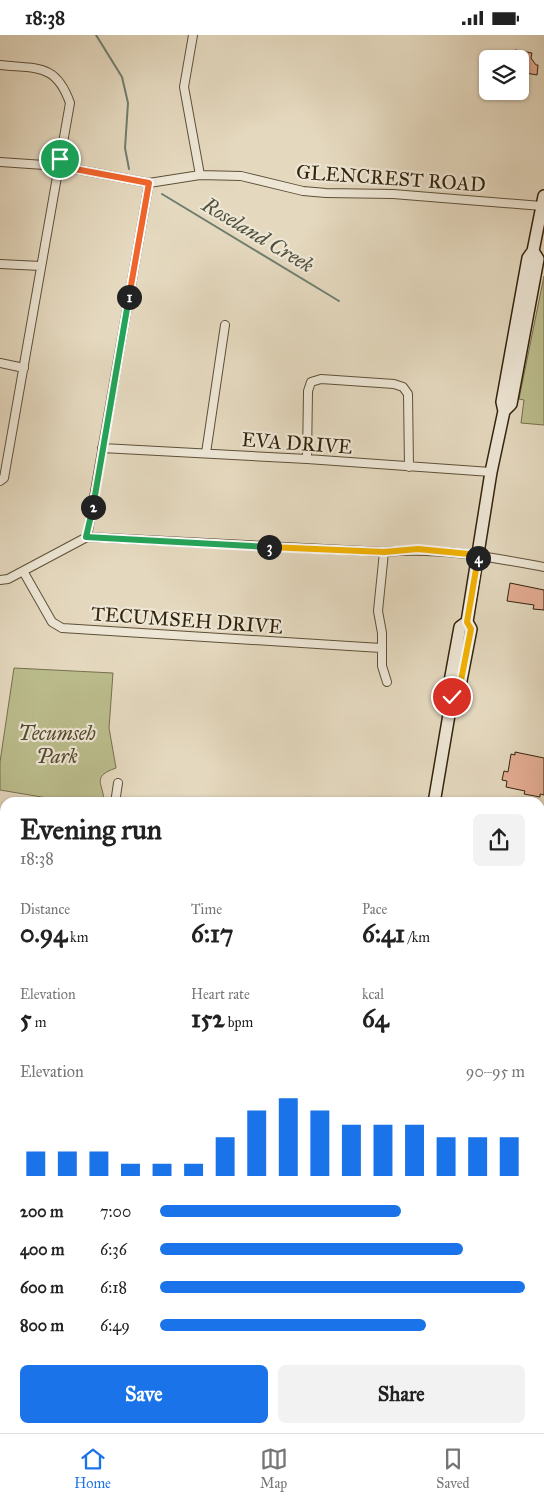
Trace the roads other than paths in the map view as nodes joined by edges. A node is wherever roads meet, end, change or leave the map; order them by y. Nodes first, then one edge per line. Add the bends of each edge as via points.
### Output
1 (193, 35) edge
2 (0, 65) edge
3 (0, 162) edge
4 (59, 166) junction
5 (200, 175) junction
6 (149, 183) junction
7 (543, 201) edge
8 (0, 264) edge
9 (41, 266) junction
10 (225, 325) dead end
11 (0, 363) edge
12 (24, 368) junction
13 (102, 448) junction
14 (206, 453) junction
15 (307, 459) junction
16 (409, 467) junction
17 (491, 472) junction
18 (0, 481) edge
19 (86, 537) junction
20 (384, 552) junction
21 (479, 555) junction
22 (544, 567) edge
23 (23, 571) junction
24 (0, 580) edge
25 (381, 648) junction
26 (387, 682) dead end
27 (118, 783) dead end
28 (116, 797) edge
29 (435, 797) edge

1 - 5 street via 184,87
2 - 4 street via 39,69 55,75 65,88 70,103
3 - 4 street, GLENCREST ROAD
4 - 6 street, GLENCREST ROAD
4 - 9 street
5 - 6 street, GLENCREST ROAD
5 - 7 street, GLENCREST ROAD via 240,176 326,193
6 - 13 street
7 - 17 main road via 533,251 538,259 511,404 504,411
8 - 9 street
9 - 12 street
10 - 14 street
11 - 12 street
12 - 18 street via 4,478
13 - 14 street, EVA DRIVE
13 - 19 street
14 - 15 street, EVA DRIVE
15 - 16 street, EVA DRIVE
15 - 16 street via 308,391 311,382 321,379 394,384 403,387 408,394
16 - 17 street, EVA DRIVE
17 - 21 main road
19 - 20 street
19 - 23 street
20 - 21 street via 418,549
20 - 25 street via 378,611
21 - 22 street
21 - 29 main road via 467,622 471,629 459,691 452,697
23 - 24 street
23 - 25 street, TECUMSEH DRIVE via 52,623 62,628
25 - 26 street
27 - 28 street

